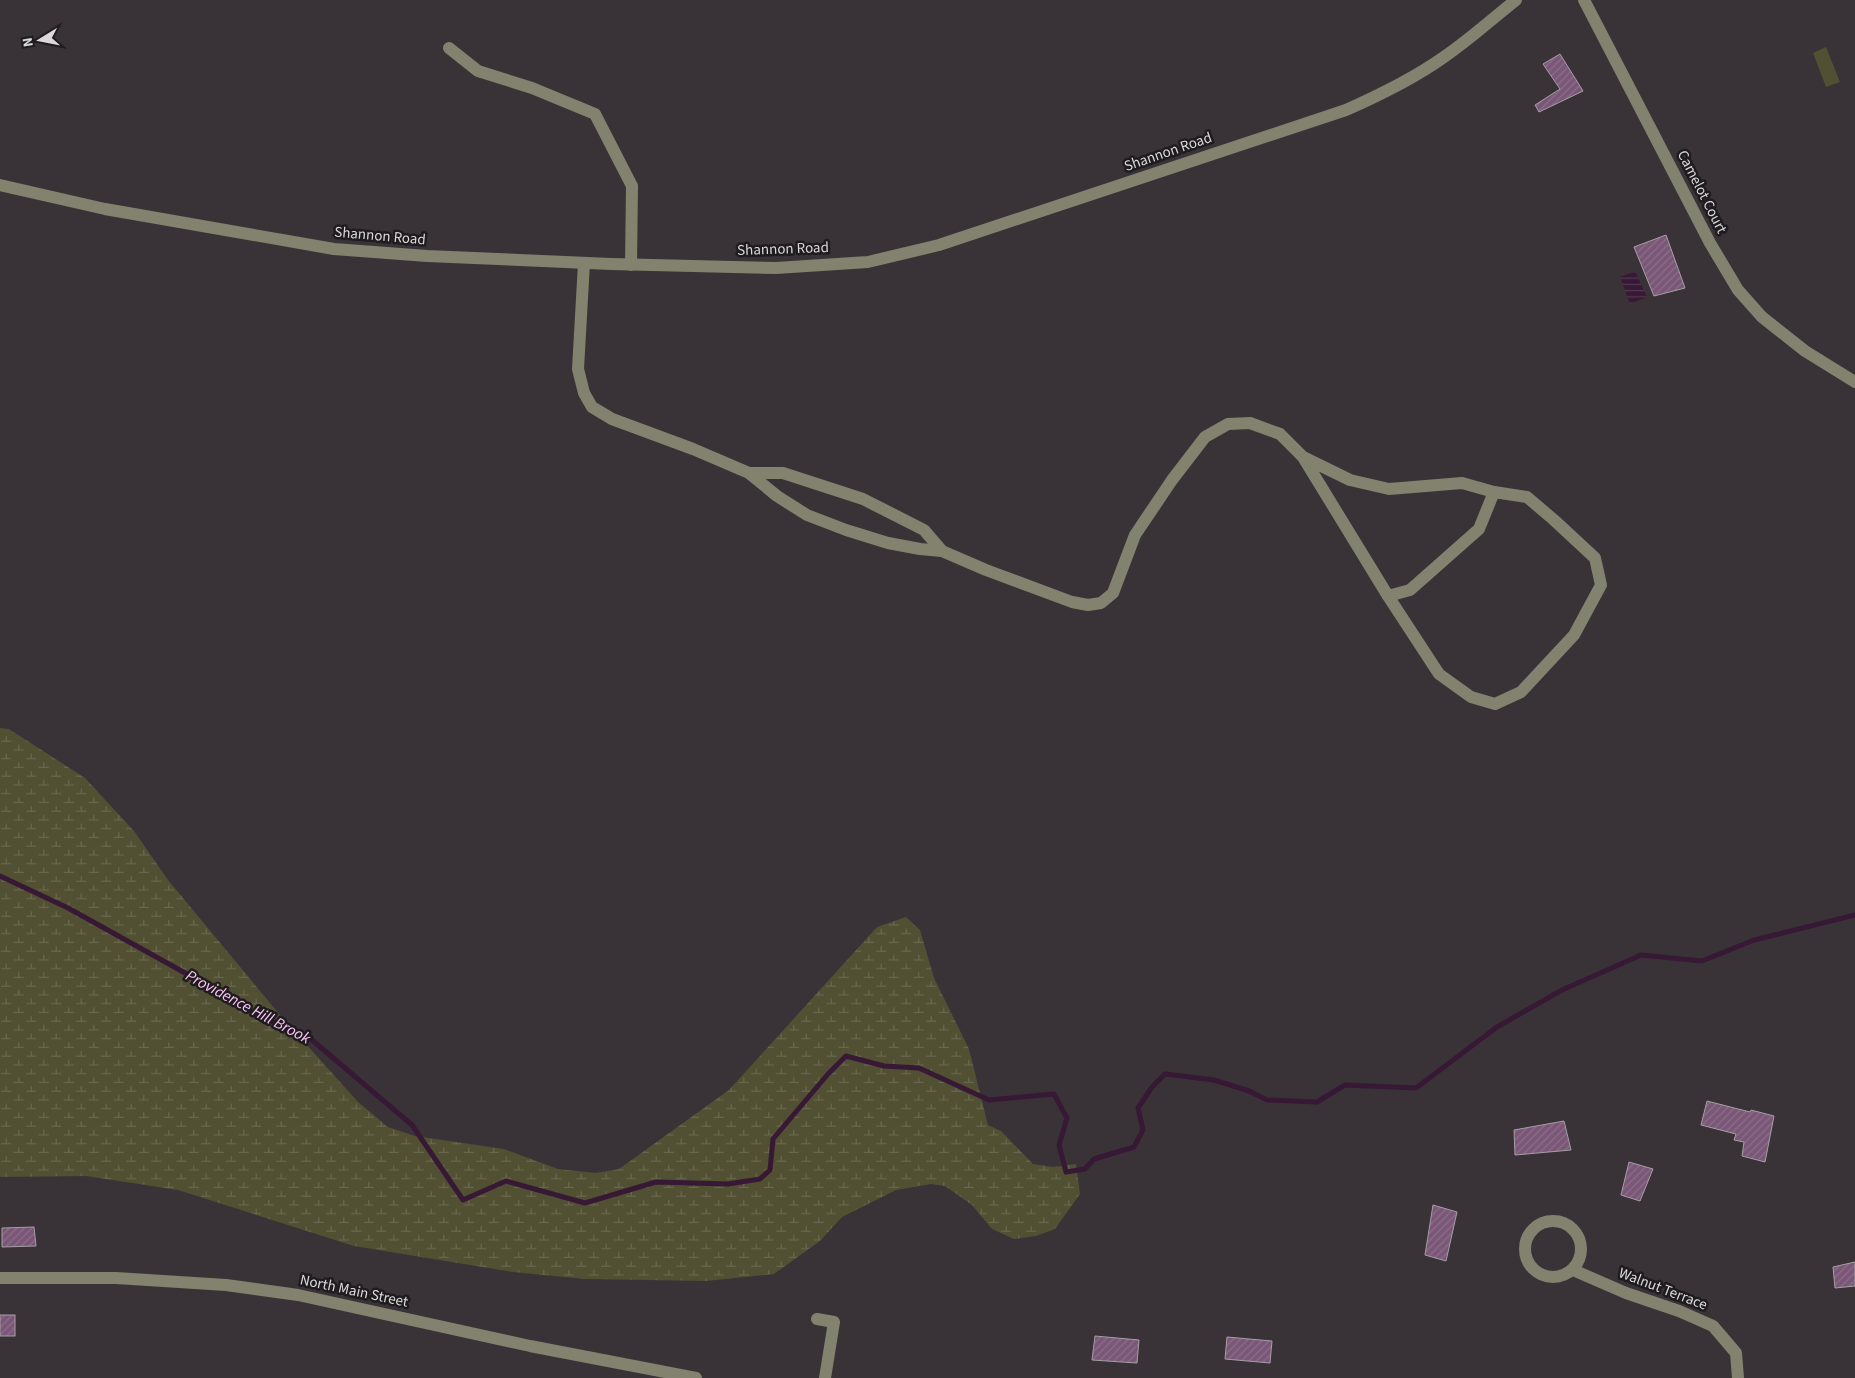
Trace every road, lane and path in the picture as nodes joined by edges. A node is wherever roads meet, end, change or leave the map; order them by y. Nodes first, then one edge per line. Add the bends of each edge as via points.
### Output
1 (1516, 0) edge
2 (1584, 0) edge
3 (449, 48) dead end
4 (0, 186) edge
5 (584, 263) junction
6 (631, 265) junction
7 (1855, 382) edge
8 (1303, 456) junction
9 (749, 473) junction
10 (1494, 492) junction
11 (942, 550) junction
12 (1388, 596) junction
13 (1572, 1270) junction
14 (0, 1278) edge
15 (817, 1319) dead end
16 (696, 1378) edge
17 (825, 1378) edge
18 (1738, 1378) edge

1 - 6 street, Shannon Road via 1445,57 1414,77 1346,110 939,245 868,262 776,268
2 - 7 street, Camelot Court via 1710,244 1738,290 1762,318 1805,351
3 - 6 street via 478,71 532,88 595,114 632,186
4 - 5 street, Shannon Road via 105,209 334,249
5 - 6 street, Shannon Road
5 - 9 street via 578,369 584,393 592,407 612,419
8 - 10 street via 1350,480 1389,489 1462,482
8 - 11 street via 1280,434 1250,423 1228,424 1205,437 1135,535 1113,593 1101,603 1072,602
8 - 12 street
9 - 11 street via 807,515 888,543
9 - 11 street via 783,474 863,500 924,530
10 - 12 street via 1479,528 1410,590
10 - 12 street via 1527,497 1554,520 1595,558 1600,585 1574,635 1521,692 1495,704 1471,697 1439,674
13 - 13 street via 1564,1275 1546,1276 1530,1265 1526,1257 1527,1237 1539,1223 1558,1220 1567,1223 1579,1236 1581,1254
13 - 18 street, Walnut Terrace via 1713,1326 1736,1352
14 - 16 street, North Main Street via 116,1278 235,1286 298,1295 530,1346
15 - 17 street via 834,1322

